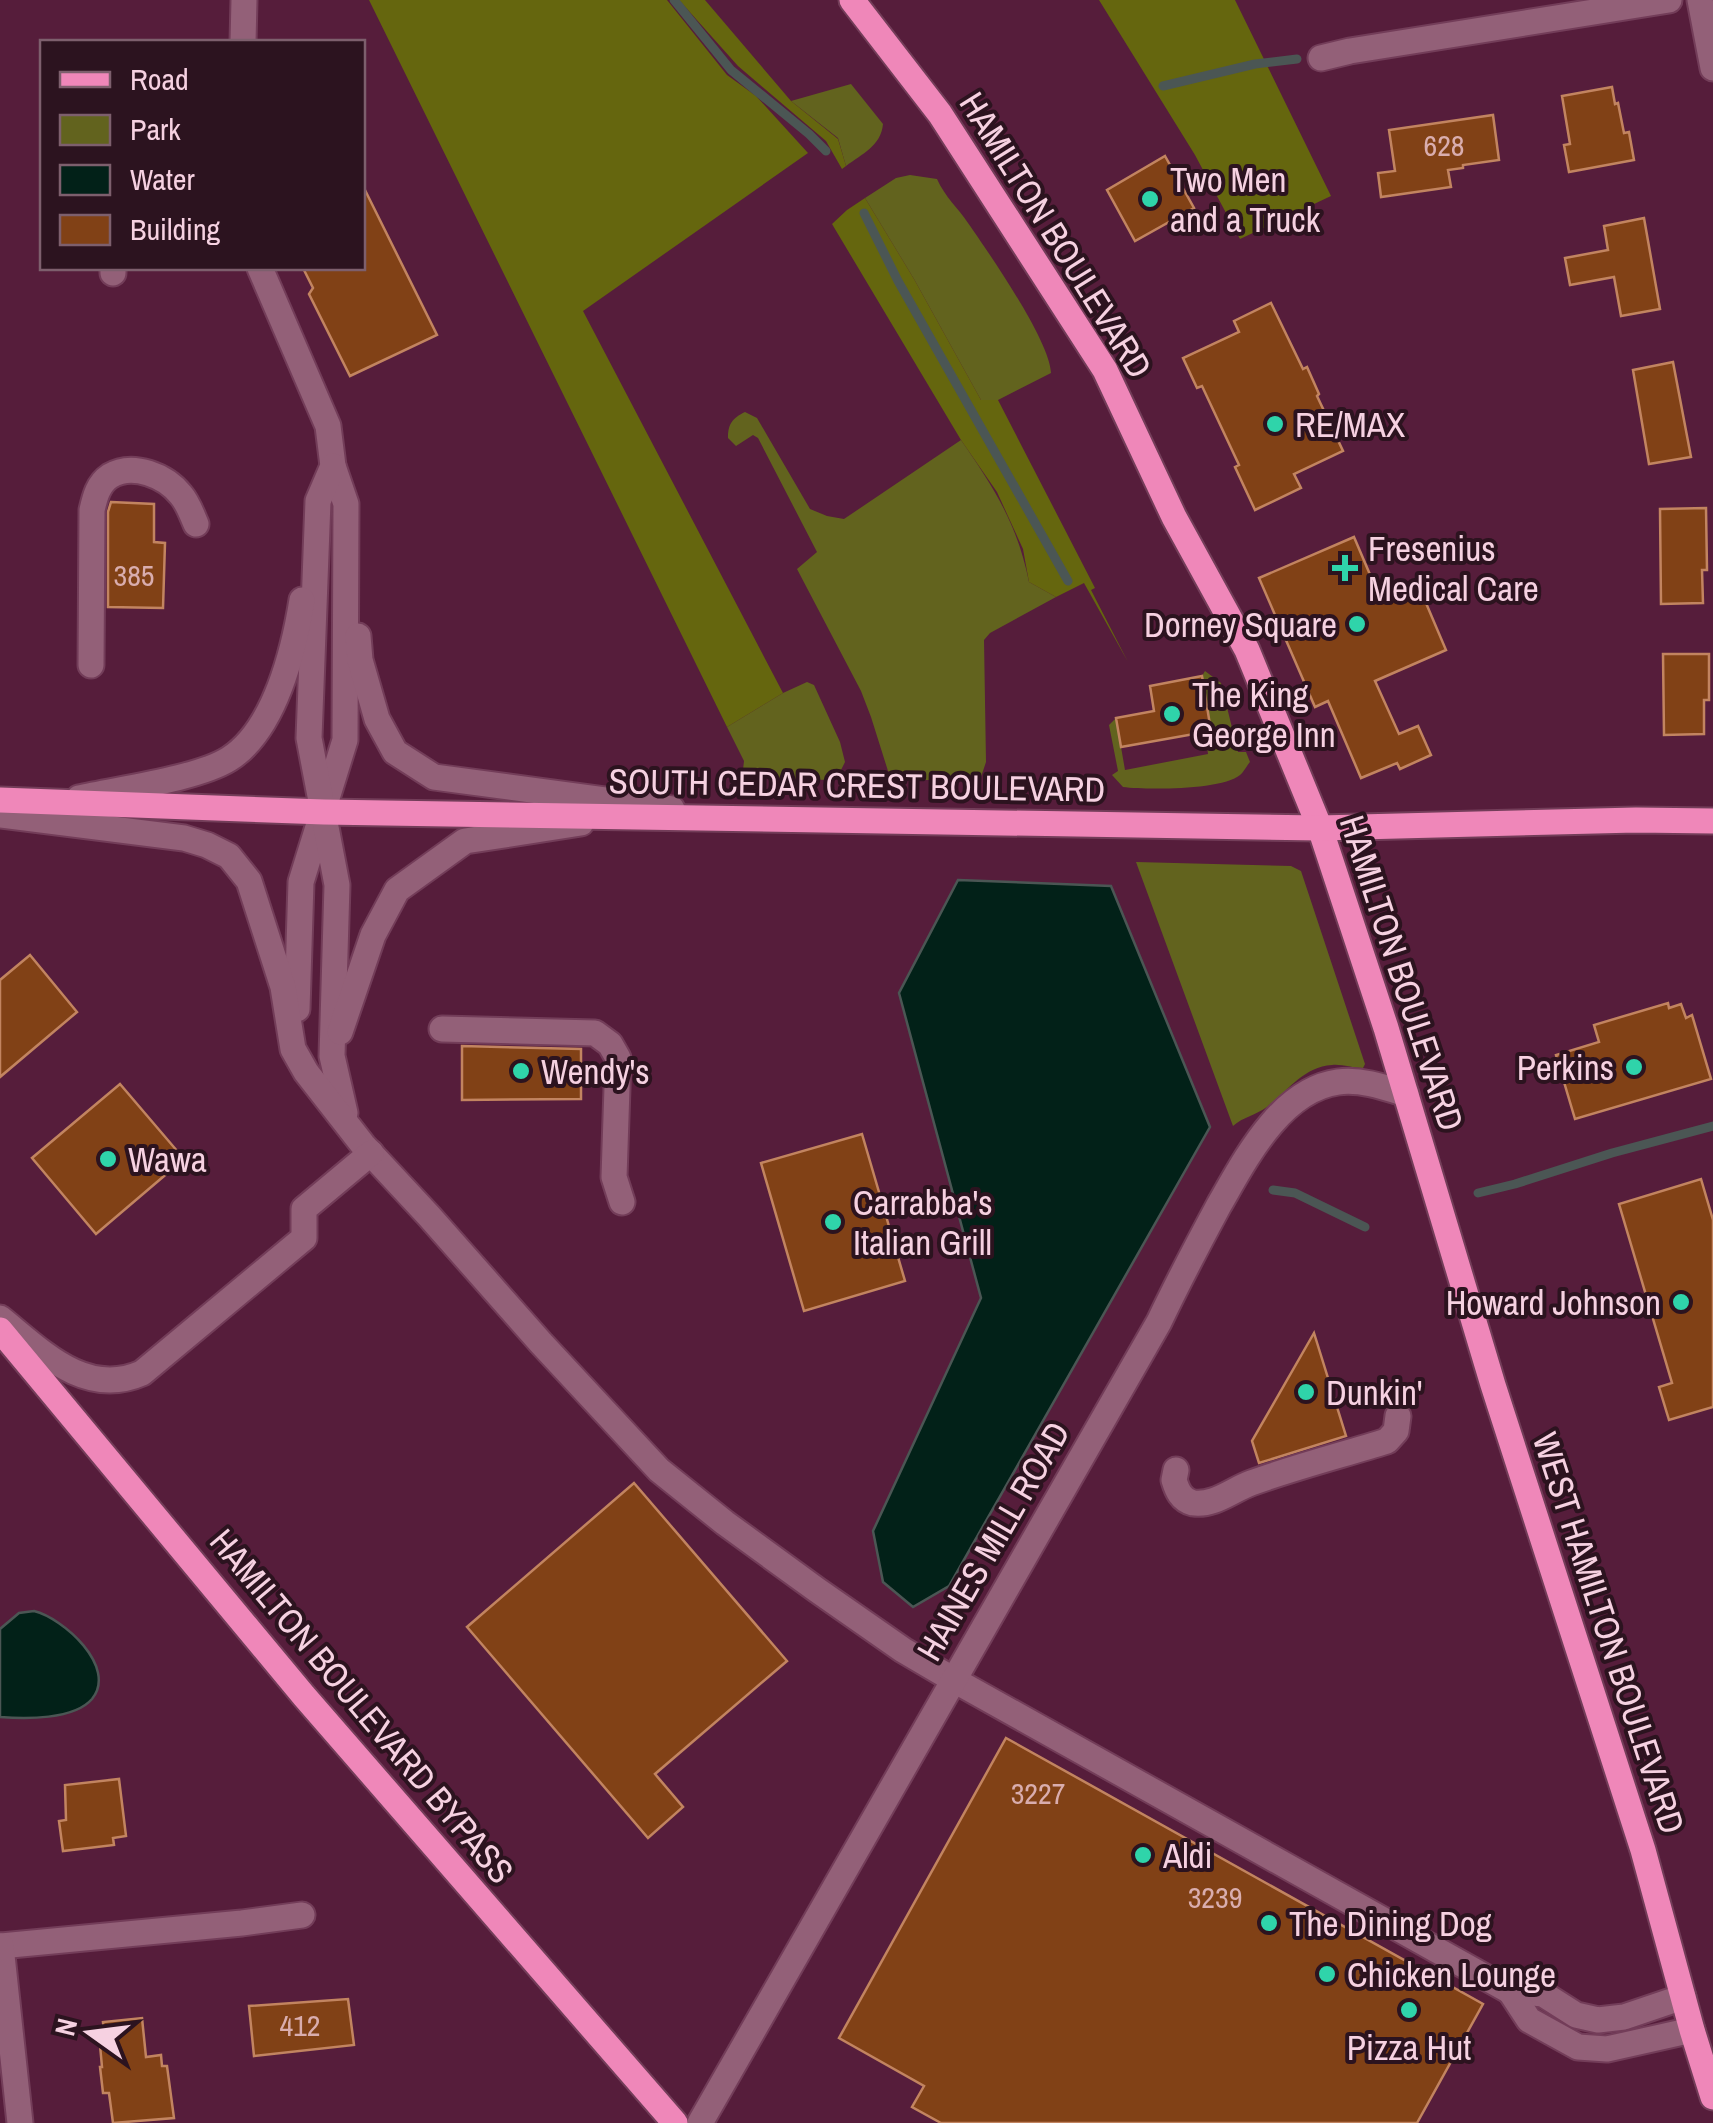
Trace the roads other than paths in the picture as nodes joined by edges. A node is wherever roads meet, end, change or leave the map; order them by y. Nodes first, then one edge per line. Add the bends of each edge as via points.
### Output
1 (244, 0) edge
2 (852, 0) edge
3 (1670, 0) edge
4 (1700, 0) edge
5 (243, 40) edge
6 (1321, 58) dead end
7 (1713, 68) edge
8 (261, 270) edge
9 (333, 466) junction
10 (318, 501) junction
11 (346, 504) junction
12 (196, 524) dead end
13 (91, 665) dead end
14 (0, 800) edge
15 (61, 802) junction
16 (324, 812) junction
17 (0, 815) edge
18 (620, 817) junction
19 (742, 818) junction
20 (1713, 821) edge
21 (1320, 828) junction
22 (442, 1029) dead end
23 (293, 1049) junction
24 (332, 1056) junction
25 (1406, 1094) junction
26 (348, 1123) junction
27 (370, 1153) junction
28 (622, 1202) dead end
29 (1453, 1249) joint
30 (0, 1318) edge
31 (0, 1330) edge
32 (1398, 1416) dead end
33 (1176, 1470) dead end
34 (954, 1680) junction
35 (302, 1915) dead end
36 (1, 1946) edge
37 (1510, 1991) junction
38 (1683, 1998) junction
39 (1692, 2030) junction
40 (1713, 2098) edge
41 (20, 2123) edge
42 (675, 2123) edge
43 (700, 2123) edge

1 - 5 street
2 - 21 main road, HAMILTON BOULEVARD via 940,114 1105,370 1247,650
3 - 6 street
4 - 7 street
8 - 9 street via 328,426
9 - 10 street
9 - 11 street
10 - 15 street via 288,666 253,736 230,758 192,773
10 - 16 street via 310,738
11 - 16 street via 344,740
11 - 19 street via 360,660 377,719 395,752 434,777
12 - 13 street via 181,494 135,469 111,476 97,491
14 - 15 main road, SOUTH CEDAR CREST BOULEVARD
15 - 16 main road, SOUTH CEDAR CREST BOULEVARD
16 - 18 main road, SOUTH CEDAR CREST BOULEVARD
16 - 23 street via 301,882
16 - 24 street via 337,885
17 - 23 street via 184,838 229,856 249,880 262,915
18 - 19 main road, SOUTH CEDAR CREST BOULEVARD
18 - 24 street via 465,841 397,890 373,935
19 - 21 main road, SOUTH CEDAR CREST BOULEVARD
20 - 21 main road, SOUTH CEDAR CREST BOULEVARD
21 - 25 main road, HAMILTON BOULEVARD
22 - 28 street via 595,1033 610,1044 618,1058 614,1176
23 - 26 street
24 - 26 street
25 - 29 main road, HAMILTON BOULEVARD
25 - 34 street, HAINES MILL ROAD via 1337,1082 1296,1100 1270,1126 1241,1164 1159,1322
26 - 27 street
27 - 30 street via 304,1208 304,1238 127,1380 93,1379 62,1367
27 - 34 street via 659,1470 817,1590
29 - 38 main road, WEST HAMILTON BOULEVARD via 1643,1850
31 - 42 main road, HAMILTON BOULEVARD BYPASS via 304,1696
32 - 33 street via 1386,1441 1207,1502 1182,1498
34 - 37 street
34 - 43 street, HAINES MILL ROAD
35 - 36 street
36 - 41 street
37 - 38 street via 1543,1994 1598,2020
37 - 39 street via 1529,2020 1578,2047 1607,2049
38 - 39 main road, WEST HAMILTON BOULEVARD
39 - 40 main road, WEST HAMILTON BOULEVARD

